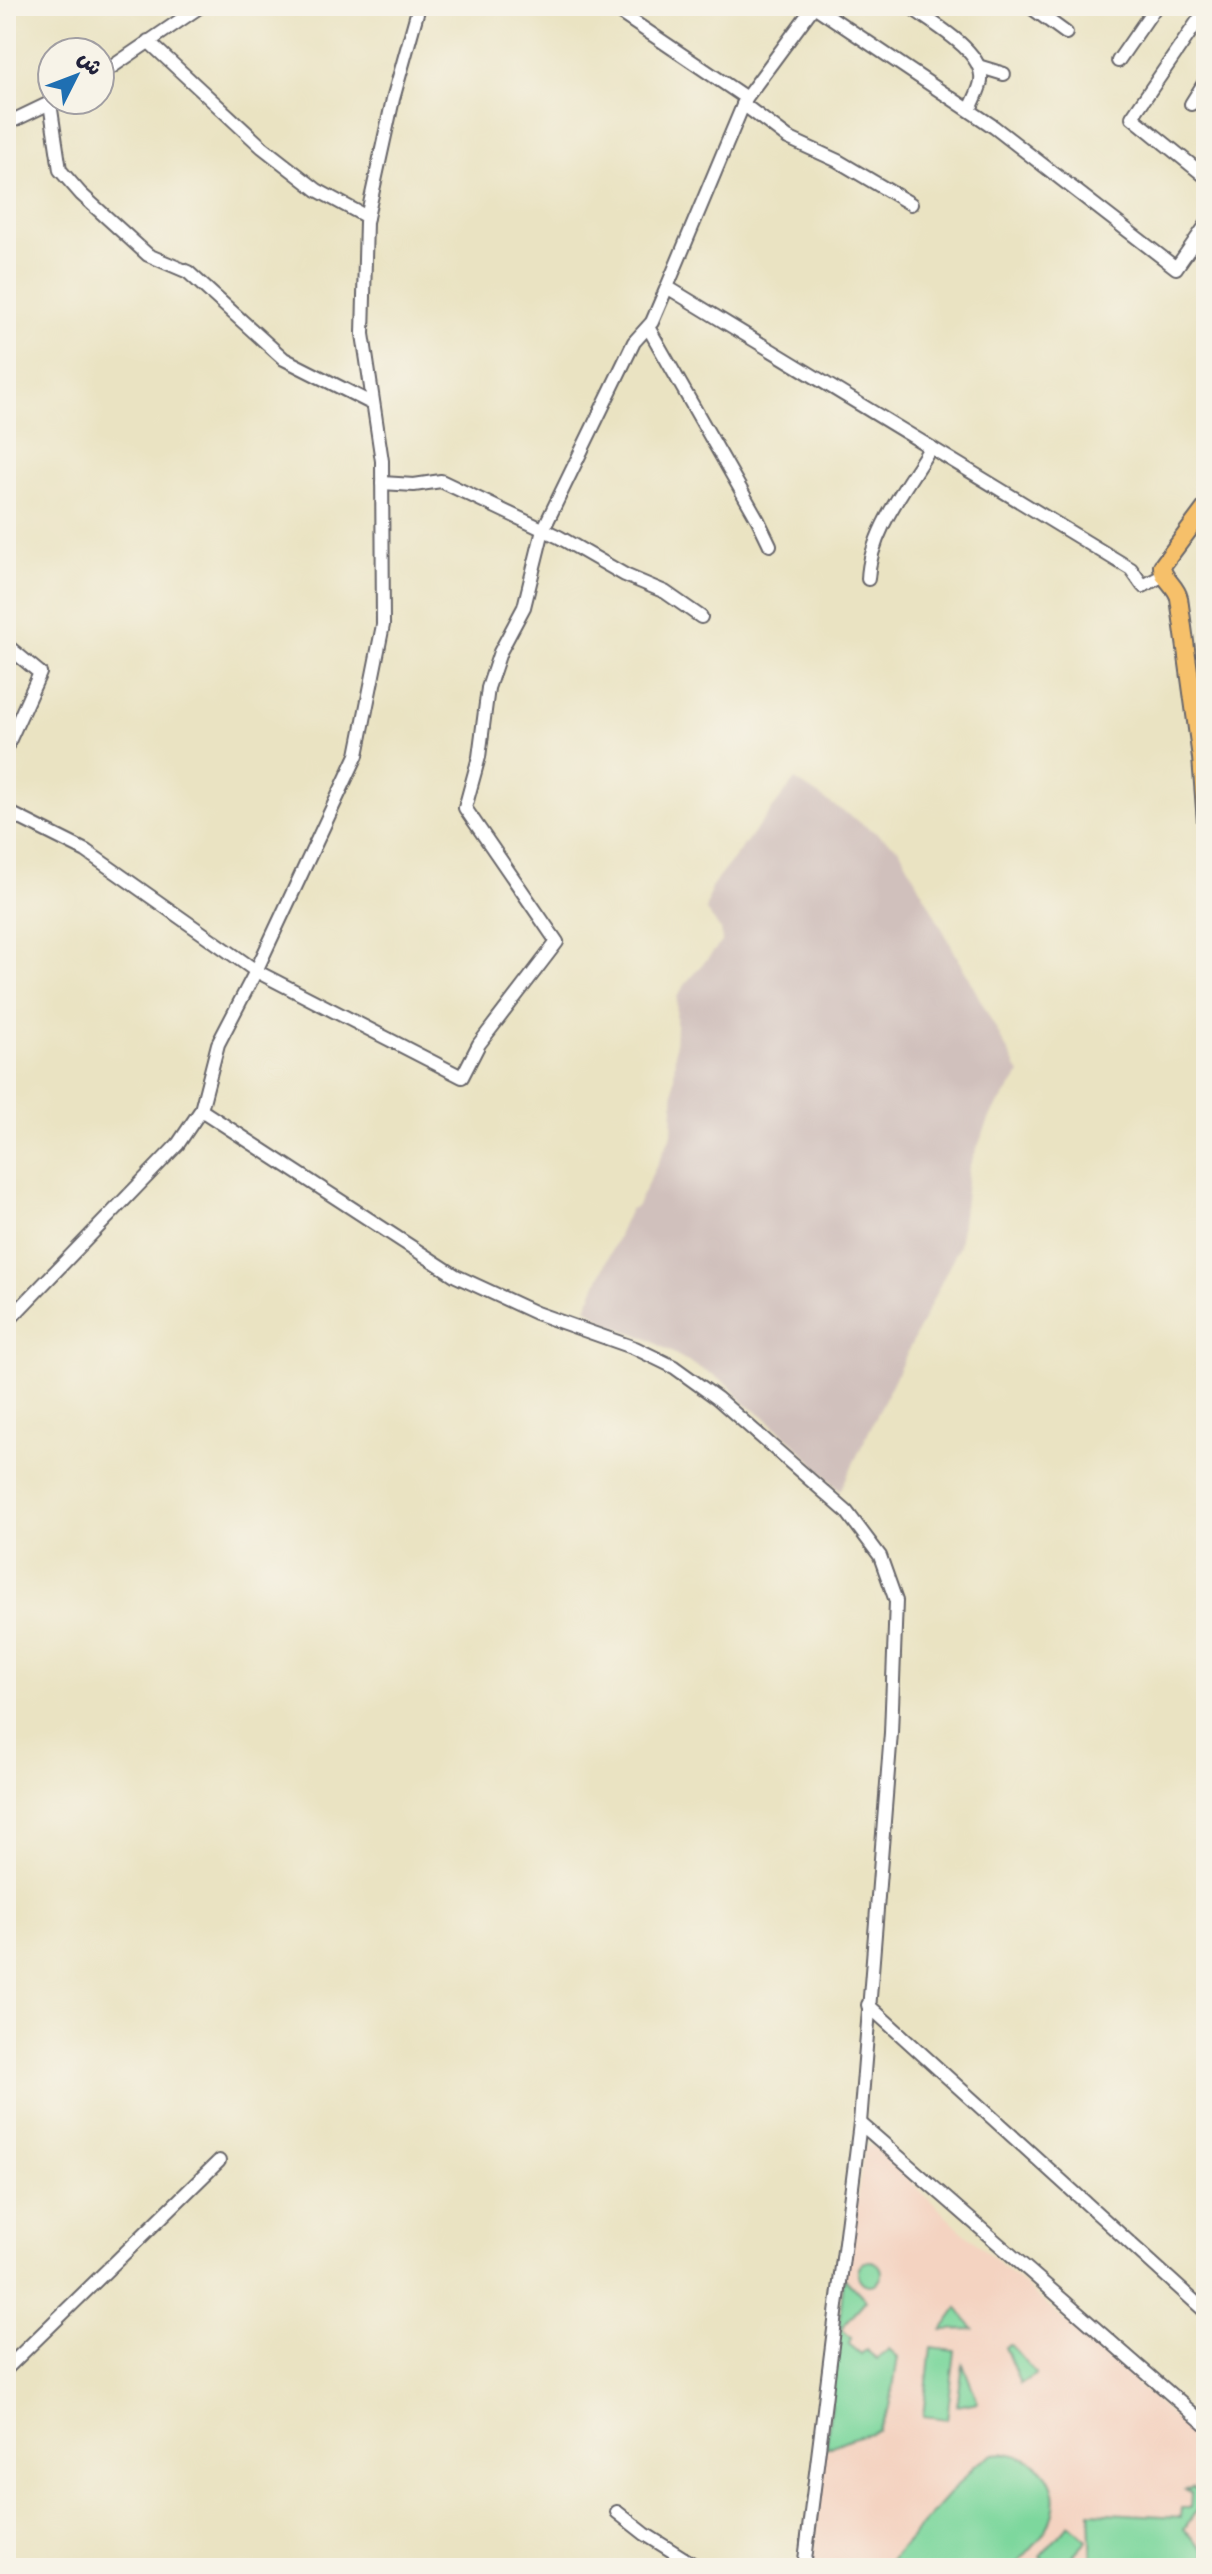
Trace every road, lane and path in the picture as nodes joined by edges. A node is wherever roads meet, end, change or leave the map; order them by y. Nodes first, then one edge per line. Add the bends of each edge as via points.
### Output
1 (201, 6) edge
2 (419, 6) edge
3 (814, 6) edge
4 (909, 6) edge
5 (1029, 6) edge
6 (1156, 6) edge
7 (616, 7) edge
8 (1206, 9) edge
9 (1066, 33) dead end
10 (148, 41) junction
11 (1118, 61) dead end
12 (116, 64) edge
13 (981, 67) junction
14 (1004, 74) dead end
15 (1206, 80) edge
16 (744, 101) junction
17 (1191, 104) dead end
18 (36, 109) edge
19 (970, 110) junction
20 (55, 116) edge
21 (6, 124) edge
22 (1206, 177) edge
23 (911, 204) dead end
24 (367, 217) junction
25 (1206, 225) edge
26 (667, 287) junction
27 (648, 327) junction
28 (373, 404) junction
29 (930, 448) junction
30 (382, 483) junction
31 (1206, 507) edge
32 (543, 530) junction
33 (770, 545) dead end
34 (1164, 575) junction
35 (868, 579) dead end
36 (701, 617) dead end
37 (6, 645) edge
38 (6, 748) edge
39 (6, 811) edge
40 (1206, 822) edge
41 (256, 971) junction
42 (201, 1110) junction
43 (6, 1323) edge
44 (868, 2005) junction
45 (860, 2123) junction
46 (219, 2161) dead end
47 (1206, 2312) edge
48 (6, 2369) edge
49 (1206, 2425) edge
50 (617, 2512) dead end
51 (699, 2568) edge
52 (804, 2568) edge

1 - 10 street
2 - 24 street
3 - 16 street
3 - 19 street
4 - 13 street via 968,49
5 - 9 street
6 - 11 street
7 - 16 street
8 - 22 street via 1132,117
10 - 12 street
10 - 24 street via 262,147 317,190
13 - 14 street
13 - 19 street
15 - 17 street
16 - 23 street via 788,138
16 - 26 street
18 - 21 street
19 - 25 street via 1176,268
20 - 28 street via 60,170 148,255 188,272 284,359
24 - 28 street via 363,334
26 - 27 street
26 - 29 street
27 - 32 street via 634,342
27 - 33 street
28 - 30 street
29 - 34 street via 1131,569 1143,586
29 - 35 street via 885,522 868,559
30 - 32 street via 441,481
30 - 41 street via 383,625 357,755
31 - 34 main road via 1163,562
32 - 36 street via 665,592
32 - 41 street via 524,607 488,688 479,757 465,808 557,942 479,1044 462,1077
34 - 40 main road via 1179,598
37 - 38 street via 40,673
39 - 41 street via 86,851
41 - 42 street via 218,1044
42 - 43 street via 178,1144
42 - 44 street via 456,1276 674,1367 847,1512 880,1556 896,1601 891,1733
44 - 45 street
44 - 47 street
45 - 49 street
45 - 52 street
46 - 48 street
50 - 51 street

